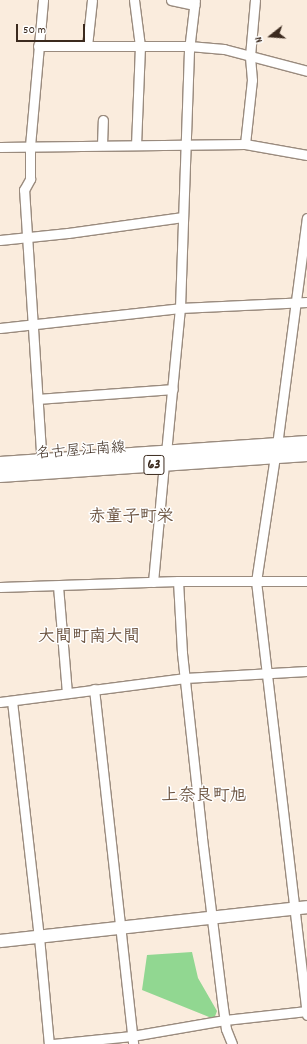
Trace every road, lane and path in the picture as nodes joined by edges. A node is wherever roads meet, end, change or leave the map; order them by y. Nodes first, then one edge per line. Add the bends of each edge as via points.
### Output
1 (43, 0) edge
2 (92, 0) edge
3 (134, 0) edge
4 (170, 0) edge
5 (255, 0) edge
6 (194, 3) edge
7 (38, 46) junction
8 (87, 46) junction
9 (140, 46) junction
10 (190, 46) junction
11 (250, 56) junction
12 (307, 71) edge
13 (103, 120) dead end
14 (186, 144) junction
15 (245, 144) junction
16 (102, 145) junction
17 (136, 145) junction
18 (30, 146) junction
19 (0, 147) edge
20 (307, 155) edge
21 (183, 217) junction
22 (307, 218) edge
23 (27, 237) junction
24 (0, 240) edge
25 (296, 302) junction
26 (307, 302) edge
27 (180, 308) junction
28 (34, 324) junction
29 (0, 328) edge
30 (172, 390) junction
31 (38, 399) junction
32 (307, 443) edge
33 (276, 451) junction
34 (307, 454) edge
35 (165, 458) junction
36 (0, 464) edge
37 (42, 466) junction
38 (0, 475) edge
39 (178, 581) junction
40 (256, 581) junction
41 (307, 581) edge
42 (153, 582) junction
43 (0, 586) edge
44 (58, 586) junction
45 (266, 672) junction
46 (307, 672) edge
47 (184, 678) junction
48 (94, 689) junction
49 (67, 693) junction
50 (12, 700) junction
51 (0, 702) edge
52 (301, 907) edge
53 (213, 917) junction
54 (120, 929) junction
55 (39, 937) junction
56 (0, 941) edge
57 (307, 1012) edge
58 (225, 1020) junction
59 (133, 1040) edge
60 (49, 1044) edge
61 (53, 1044) edge
62 (232, 1044) edge

1 - 7 street
2 - 8 street
3 - 9 street
4 - 6 street
5 - 11 street
6 - 10 street
7 - 8 street
7 - 18 street
8 - 9 street
9 - 10 street
9 - 17 street
10 - 11 street via 224,48
10 - 14 street
11 - 12 street
11 - 15 street via 252,80
13 - 16 street
14 - 15 street
14 - 17 street
14 - 21 street
15 - 20 street
16 - 17 street
16 - 18 street
18 - 19 street
18 - 23 street via 30,179 24,190
21 - 23 street
21 - 27 street
22 - 25 street
23 - 24 street
23 - 28 street
25 - 26 street
25 - 27 street
25 - 33 street
27 - 28 street
27 - 30 street
28 - 29 street
28 - 31 street
30 - 31 street
30 - 35 street
31 - 37 street
32 - 33 main road, 名古屋江南線 / 63
33 - 34 main road, 名古屋江南線 / 63
33 - 35 main road, 名古屋江南線 / 63
33 - 40 street
35 - 37 main road, 名古屋江南線 / 63
35 - 42 street
36 - 37 main road, 名古屋江南線 / 63
37 - 38 main road, 名古屋江南線 / 63
39 - 40 street
39 - 42 street
39 - 47 street
40 - 41 street
40 - 45 street
42 - 44 street
43 - 44 street
44 - 49 street
45 - 46 street
45 - 47 street
45 - 52 street
47 - 48 street
47 - 53 street
48 - 49 street
48 - 54 street
49 - 50 street
50 - 51 street
50 - 55 street
52 - 53 street
52 - 57 street
53 - 54 street
53 - 58 street
54 - 55 street
54 - 59 street
55 - 56 street
55 - 60 street
57 - 58 street
58 - 59 street
58 - 62 street
59 - 61 street

